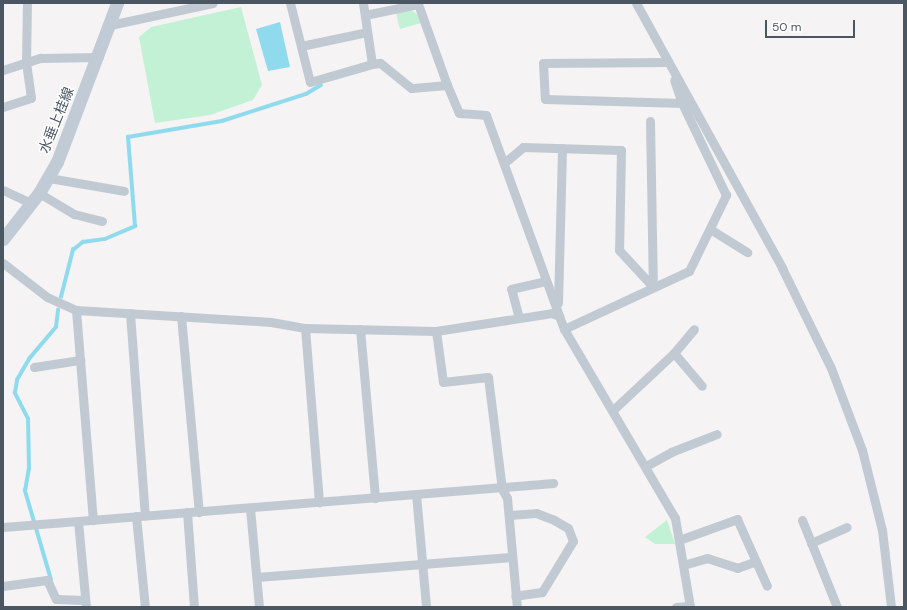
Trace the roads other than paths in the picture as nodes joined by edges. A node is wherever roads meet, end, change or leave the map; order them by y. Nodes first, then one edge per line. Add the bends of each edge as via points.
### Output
1 (28, 3) edge
2 (213, 3) edge
3 (290, 3) edge
4 (363, 3) edge
5 (636, 3) edge
6 (119, 6) edge
7 (365, 15) junction
8 (110, 25) junction
9 (367, 32) junction
10 (300, 46) junction
11 (99, 57) junction
12 (668, 62) junction
13 (26, 64) junction
14 (372, 64) junction
15 (3, 70) edge
16 (447, 85) junction
17 (682, 103) junction
18 (3, 107) edge
19 (650, 121) dead end
20 (562, 148) junction
21 (504, 163) junction
22 (49, 178) junction
23 (3, 190) edge
24 (124, 191) dead end
25 (39, 193) junction
26 (31, 204) junction
27 (102, 221) dead end
28 (710, 230) junction
29 (3, 239) edge
30 (747, 252) dead end
31 (3, 263) edge
32 (545, 281) junction
33 (653, 287) junction
34 (76, 310) junction
35 (558, 312) junction
36 (130, 313) junction
37 (181, 316) junction
38 (519, 318) junction
39 (305, 328) junction
40 (360, 329) junction
41 (564, 329) junction
42 (694, 329) dead end
43 (436, 331) junction
44 (674, 353) junction
45 (80, 360) junction
46 (34, 367) dead end
47 (702, 386) dead end
48 (613, 410) junction
49 (717, 434) dead end
50 (646, 466) junction
51 (553, 483) dead end
52 (502, 489) junction
53 (416, 494) junction
54 (375, 498) junction
55 (319, 502) junction
56 (250, 508) junction
57 (187, 512) junction
58 (199, 512) junction
59 (141, 515) junction
60 (509, 515) junction
61 (93, 520) junction
62 (802, 520) dead end
63 (78, 521) junction
64 (847, 527) dead end
65 (3, 528) edge
66 (680, 540) junction
67 (811, 543) junction
68 (512, 557) junction
69 (756, 561) junction
70 (422, 564) junction
71 (683, 565) junction
72 (257, 577) junction
73 (3, 586) edge
74 (767, 586) dead end
75 (515, 596) junction
76 (86, 604) edge
77 (690, 606) edge
78 (145, 607) edge
79 (194, 607) edge
80 (259, 607) edge
81 (426, 607) edge
82 (517, 607) edge
83 (676, 607) edge
84 (837, 607) edge
85 (891, 607) edge

1 - 13 street
2 - 8 street
3 - 10 street
4 - 7 street
5 - 12 street
6 - 8 main road, 水垂上桂線
7 - 9 street
7 - 16 street via 418,4
8 - 11 main road, 水垂上桂線
9 - 10 street
9 - 14 street
10 - 14 street via 310,82
11 - 13 street via 41,58
11 - 22 main road, 水垂上桂線
12 - 17 street
12 - 17 street via 543,63 545,99
12 - 85 street via 782,268 831,368 862,450 882,530
13 - 15 street
13 - 18 street via 31,98
14 - 16 street via 380,63 410,88
16 - 21 street via 459,113 486,115
17 - 28 street via 726,195
19 - 33 street
20 - 21 street via 523,147
20 - 33 street via 621,150 619,250
20 - 35 street
21 - 32 street
22 - 24 street
22 - 25 main road, 水垂上桂線
23 - 26 street
25 - 26 main road, 水垂上桂線
25 - 27 street via 74,214
26 - 29 main road, 水垂上桂線
28 - 30 street
28 - 33 street via 689,271
31 - 34 street via 47,297
32 - 35 street
32 - 38 street via 510,289
33 - 41 street
34 - 36 street
34 - 45 street
35 - 38 street
35 - 41 street
36 - 37 street
36 - 59 street
37 - 39 street via 271,322
37 - 58 street
38 - 43 street
39 - 40 street
39 - 55 street
40 - 43 street
40 - 54 street
41 - 48 street
42 - 44 street
43 - 52 street via 444,382 488,377
44 - 47 street
44 - 48 street
45 - 46 street
45 - 61 street
48 - 50 street
49 - 50 street via 671,452
50 - 66 street via 675,518
51 - 52 street via 510,484
52 - 53 street
52 - 60 street
53 - 54 street
53 - 70 street
54 - 55 street
55 - 56 street
56 - 58 street
56 - 72 street
57 - 58 street
57 - 59 street
57 - 79 street
59 - 61 street
59 - 78 street
60 - 68 street
60 - 75 street via 536,513 554,520 568,528 573,541 542,592
61 - 63 street
62 - 67 street
63 - 65 street
63 - 76 street
64 - 67 street
66 - 69 street via 737,519
66 - 71 street
67 - 84 street
68 - 70 street
68 - 75 street
69 - 71 street via 737,568 707,558
69 - 74 street
70 - 72 street
70 - 81 street
71 - 77 street
72 - 80 street
73 - 76 street via 47,580 56,599
75 - 82 street
77 - 83 street

